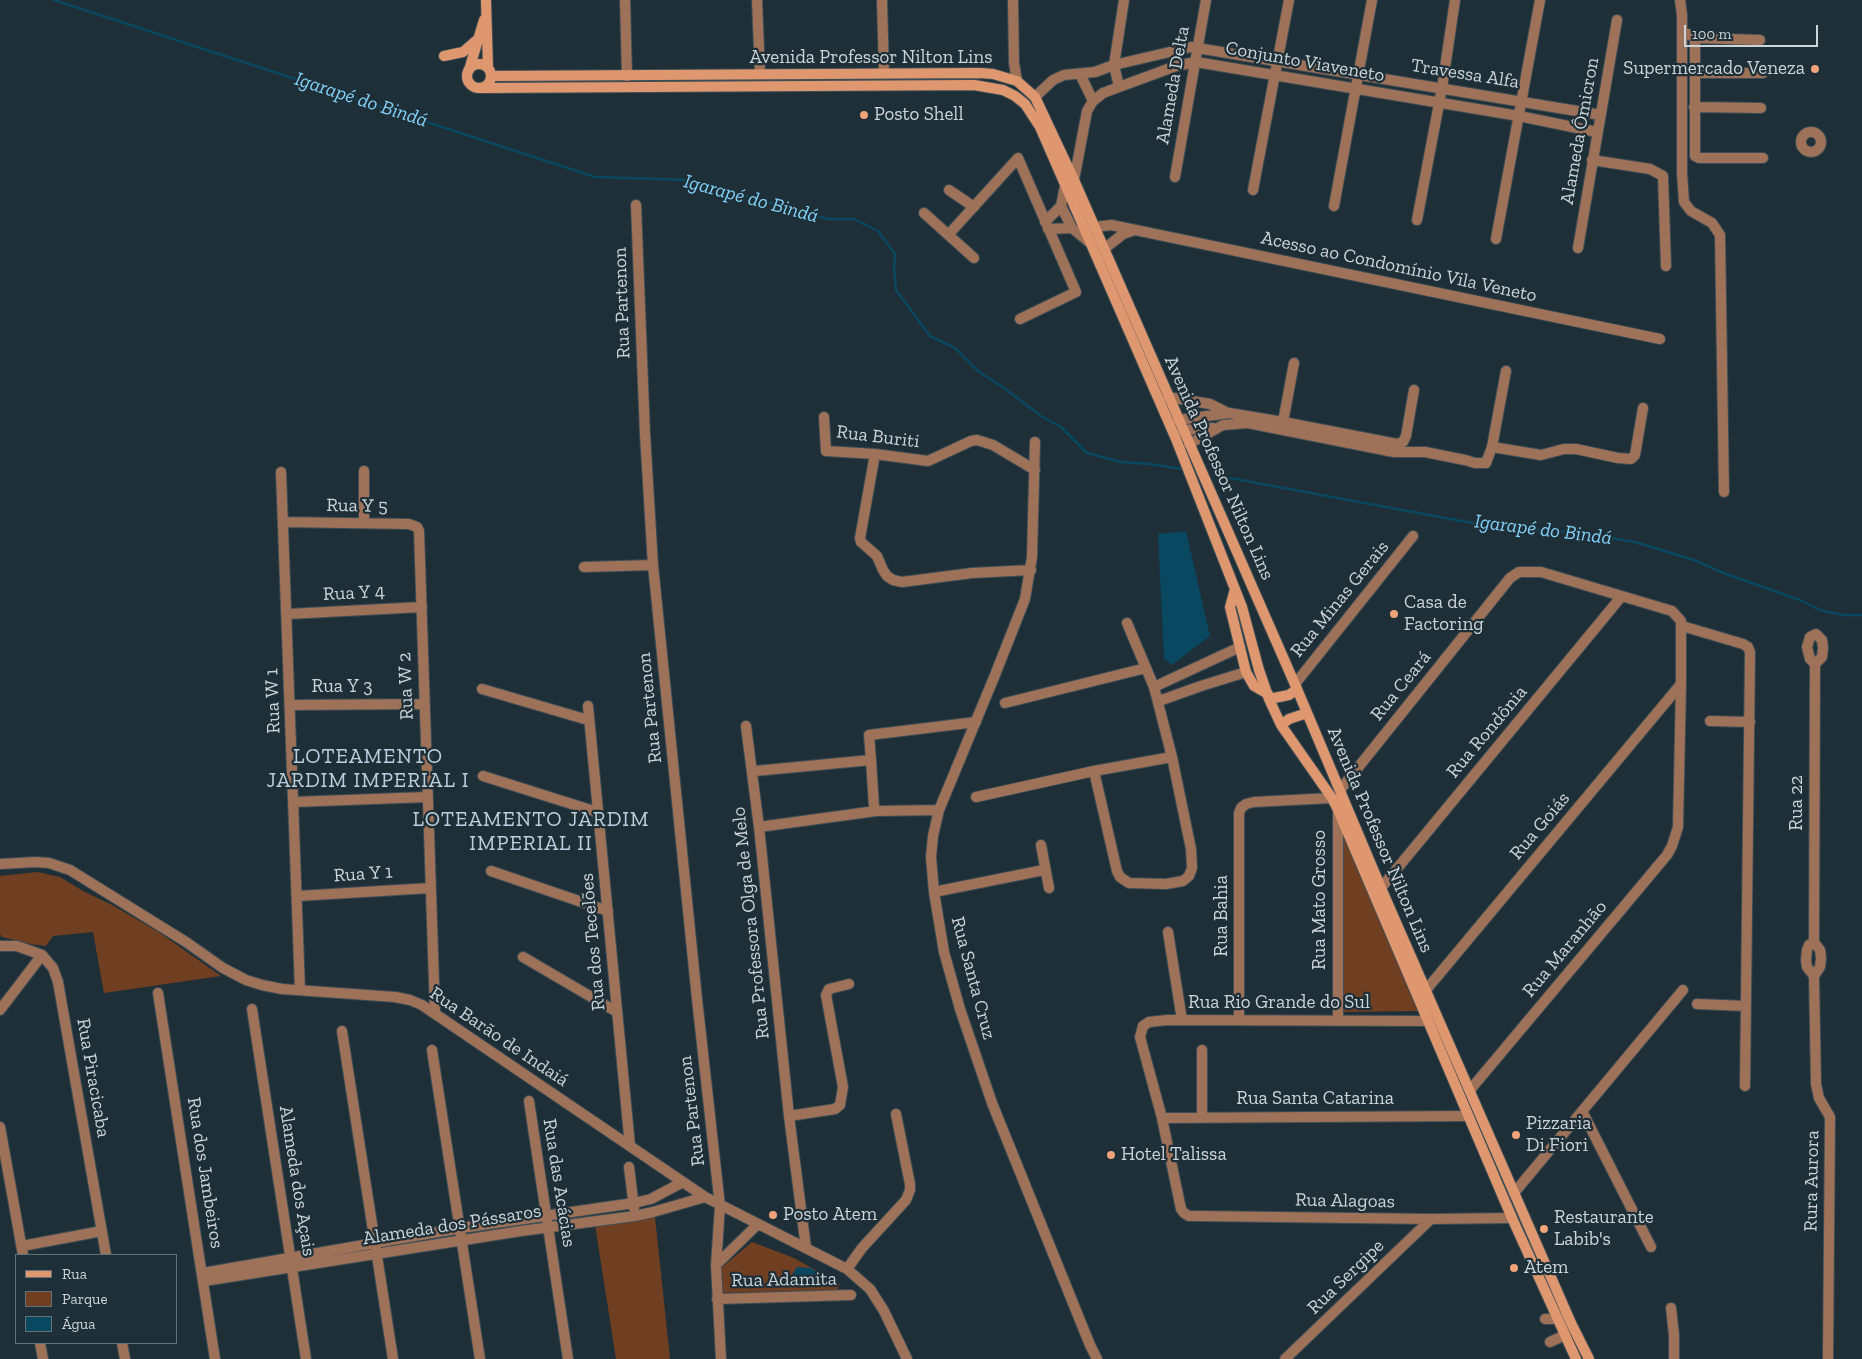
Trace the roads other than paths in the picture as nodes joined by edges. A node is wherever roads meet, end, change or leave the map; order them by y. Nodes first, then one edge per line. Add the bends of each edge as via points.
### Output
1 (486, 0) edge
2 (625, 0) edge
3 (757, 0) edge
4 (882, 0) edge
5 (1013, 0) edge
6 (1124, 0) edge
7 (1206, 0) edge
8 (1289, 0) edge
9 (1372, 0) edge
10 (1455, 0) edge
11 (1540, 0) edge
12 (1680, 0) edge
13 (486, 12) junction
14 (1617, 20) dead end
15 (1682, 32) junction
16 (478, 38) junction
17 (1695, 38) junction
18 (1760, 40) dead end
19 (1198, 48) junction
20 (444, 56) dead end
21 (1145, 58) junction
22 (1278, 61) junction
23 (1196, 62) junction
24 (1114, 65) junction
25 (469, 70) junction
26 (490, 72) junction
27 (884, 73) junction
28 (1695, 73) junction
29 (1763, 73) dead end
30 (760, 74) junction
31 (1080, 74) junction
32 (1152, 75) junction
33 (1276, 75) junction
34 (1359, 75) junction
35 (627, 76) junction
36 (1017, 81) junction
37 (1120, 86) junction
38 (483, 88) junction
39 (1442, 88) junction
40 (1356, 89) junction
41 (1035, 97) junction
42 (1093, 101) junction
43 (1522, 101) junction
44 (1439, 103) junction
45 (1694, 107) junction
46 (1761, 108) dead end
47 (1601, 115) junction
48 (1519, 116) junction
49 (1598, 132) junction
50 (1763, 158) dead end
51 (1592, 160) junction
52 (1174, 177) dead end
53 (1074, 180) junction
54 (1065, 186) junction
55 (949, 190) dead end
56 (1253, 190) dead end
57 (636, 205) dead end
58 (1062, 206) junction
59 (1334, 206) dead end
60 (974, 207) junction
61 (924, 213) dead end
62 (1417, 220) dead end
63 (1047, 225) junction
64 (1095, 227) junction
65 (1072, 228) junction
66 (1132, 231) junction
67 (950, 234) junction
68 (1496, 239) dead end
69 (1089, 242) junction
70 (1578, 248) dead end
71 (1104, 249) junction
72 (974, 258) dead end
73 (1666, 266) dead end
74 (1020, 319) dead end
75 (1660, 339) dead end
76 (1294, 363) dead end
77 (1506, 372) dead end
78 (1414, 390) dead end
79 (1168, 397) junction
80 (1643, 408) dead end
81 (1229, 413) junction
82 (824, 417) dead end
83 (1283, 422) junction
84 (1180, 425) junction
85 (1216, 428) junction
86 (1035, 442) dead end
87 (1189, 444) junction
88 (1492, 447) junction
89 (875, 454) junction
90 (1035, 470) junction
91 (364, 471) dead end
92 (281, 472) dead end
93 (1724, 492) dead end
94 (283, 522) junction
95 (364, 523) junction
96 (1413, 536) dead end
97 (420, 539) joint
98 (653, 565) junction
99 (584, 568) dead end
100 (1031, 570) junction
101 (1235, 589) junction
102 (1621, 597) junction
103 (422, 607) junction
104 (288, 614) junction
105 (1127, 623) dead end
106 (1682, 626) junction
107 (1240, 647) junction
108 (1210, 662) junction
109 (1815, 664) dead end
110 (1146, 668) junction
111 (1246, 672) junction
112 (1681, 684) junction
113 (1201, 686) junction
114 (1296, 686) junction
115 (1154, 687) junction
116 (482, 689) dead end
117 (1268, 697) junction
118 (1159, 701) junction
119 (1005, 703) dead end
120 (424, 704) junction
121 (291, 705) junction
122 (588, 706) dead end
123 (1307, 712) junction
124 (588, 720) junction
125 (1710, 721) dead end
126 (976, 722) junction
127 (1750, 722) junction
128 (1281, 725) junction
129 (746, 726) dead end
130 (1172, 757) junction
131 (871, 760) junction
132 (1094, 771) junction
133 (755, 772) dead end
134 (483, 776) dead end
135 (1340, 790) junction
136 (428, 797) junction
137 (976, 797) dead end
138 (1332, 798) junction
139 (294, 802) junction
140 (874, 806) dead end
141 (939, 810) junction
142 (1338, 810) junction
143 (597, 812) junction
144 (759, 827) junction
145 (1041, 845) dead end
146 (0, 864) edge
147 (1044, 870) junction
148 (491, 872) dead end
149 (430, 888) junction
150 (1049, 888) dead end
151 (1381, 888) junction
152 (934, 892) junction
153 (298, 896) junction
154 (608, 911) junction
155 (1168, 932) dead end
156 (1814, 942) junction
157 (0, 946) edge
158 (42, 955) junction
159 (523, 957) dead end
160 (1814, 976) junction
161 (849, 984) dead end
162 (300, 990) junction
163 (1426, 990) junction
164 (1683, 990) dead end
165 (158, 993) dead end
166 (1698, 1004) dead end
167 (1746, 1006) junction
168 (252, 1009) dead end
169 (0, 1010) edge
170 (435, 1012) junction
171 (617, 1012) junction
172 (1182, 1020) junction
173 (1239, 1020) junction
174 (1428, 1020) junction
175 (1338, 1021) junction
176 (342, 1031) dead end
177 (432, 1050) dead end
178 (1202, 1050) dead end
179 (1746, 1086) dead end
180 (1470, 1090) junction
181 (529, 1101) dead end
182 (1582, 1111) junction
183 (896, 1114) dead end
184 (789, 1116) junction
185 (1468, 1116) junction
186 (1162, 1118) junction
187 (1202, 1118) junction
188 (0, 1128) edge
189 (630, 1146) junction
190 (629, 1167) dead end
191 (683, 1182) junction
192 (1514, 1193) junction
193 (705, 1197) junction
194 (634, 1203) junction
195 (720, 1206) junction
196 (546, 1215) junction
197 (635, 1216) junction
198 (1512, 1218) junction
199 (1432, 1220) junction
200 (757, 1225) junction
201 (461, 1228) junction
202 (548, 1228) junction
203 (102, 1231) junction
204 (462, 1241) junction
205 (375, 1243) junction
206 (1651, 1247) dead end
207 (806, 1248) junction
208 (23, 1251) edge
209 (106, 1254) edge
210 (377, 1254) junction
211 (292, 1262) junction
212 (716, 1266) junction
213 (847, 1269) junction
214 (204, 1277) junction
215 (851, 1296) dead end
216 (717, 1299) junction
217 (1671, 1308) dead end
218 (1544, 1319) dead end
219 (1558, 1319) junction
220 (1565, 1335) junction
221 (1550, 1342) dead end
222 (40, 1344) edge
223 (122, 1344) edge
224 (43, 1359) edge
225 (125, 1359) edge
226 (215, 1359) edge
227 (306, 1359) edge
228 (392, 1359) edge
229 (480, 1359) edge
230 (568, 1359) edge
231 (721, 1359) edge
232 (907, 1359) edge
233 (1097, 1359) edge
234 (1285, 1359) edge
235 (1576, 1359) edge
236 (1590, 1359) edge
237 (1674, 1359) edge
238 (1828, 1359) edge

1 - 13 main road
2 - 35 street
3 - 30 street
4 - 27 street
5 - 36 street
6 - 24 street
7 - 19 street, Alameda Delta
8 - 22 street
9 - 34 street
10 - 39 street
11 - 43 street
12 - 15 street
13 - 16 main road
13 - 26 main road
14 - 47 street, Alameda Ômicron
15 - 17 street
15 - 93 street via 1684,202 1712,223 1720,235
16 - 20 main road via 463,52
16 - 25 main road
17 - 18 street
17 - 28 street
19 - 21 street, Travessa Alfa via 1184,48
19 - 22 street, Travessa Alfa
19 - 23 street, Alameda Delta
21 - 24 street, Travessa Alfa
21 - 32 street
22 - 33 street
22 - 34 street, Travessa Alfa
23 - 32 street, Conjunto Viaveneto
23 - 33 street, Conjunto Viaveneto
23 - 52 street, Alameda Delta
24 - 31 street, Travessa Alfa
24 - 37 street
25 - 26 main road via 480,65
25 - 38 main road via 471,84
26 - 35 main road, Avenida Professor Nilton Lins
26 - 38 main road via 490,82
27 - 30 main road, Avenida Professor Nilton Lins
27 - 36 main road, Avenida Professor Nilton Lins via 980,73
28 - 29 street
28 - 45 street
30 - 35 main road, Avenida Professor Nilton Lins
31 - 41 street, Travessa Alfa via 1053,80
31 - 42 street
32 - 37 street, Conjunto Viaveneto
33 - 40 street, Conjunto Viaveneto
33 - 56 street
34 - 39 street, Travessa Alfa
34 - 40 street
36 - 41 main road, Avenida Professor Nilton Lins
37 - 42 street, Conjunto Viaveneto
38 - 54 main road, Avenida Professor Nilton Lins via 988,86 1003,90 1025,104 1040,127
39 - 43 street, Travessa Alfa
39 - 44 street
40 - 44 street, Conjunto Viaveneto
40 - 59 street
41 - 53 main road, Avenida Professor Nilton Lins
42 - 53 street via 1087,111
43 - 47 street, Travessa Alfa
43 - 48 street
44 - 48 street, Conjunto Viaveneto
44 - 62 street
45 - 46 street
45 - 50 street via 1696,156
47 - 49 street, Alameda Ômicron
48 - 49 street, Conjunto Viaveneto
48 - 68 street
49 - 51 street, Alameda Ômicron
51 - 70 street, Alameda Ômicron
51 - 73 street via 1650,169 1663,176
53 - 64 main road, Avenida Professor Nilton Lins
54 - 58 street
54 - 69 main road, Avenida Professor Nilton Lins
55 - 60 street
57 - 98 street, Rua Partenon
58 - 63 street
58 - 65 street
60 - 63 street via 1018,158
60 - 67 street
61 - 67 street
63 - 65 street
63 - 74 street via 1076,292
64 - 66 street, Acesso ao Condomínio Vila Veneto via 1111,225
64 - 71 main road, Avenida Professor Nilton Lins
65 - 69 street
66 - 71 street
66 - 75 street, Acesso ao Condomínio Vila Veneto
67 - 72 street
69 - 101 main road, Avenida Professor Nilton Lins via 1185,463
71 - 79 main road, Avenida Professor Nilton Lins
76 - 83 street
77 - 88 street
78 - 83 street via 1406,436 1397,444
79 - 81 street via 1210,404
79 - 84 main road, Avenida Professor Nilton Lins
80 - 88 street via 1632,459 1576,449 1541,455
81 - 83 street
81 - 84 street
82 - 89 street, Rua Buriti via 826,451
84 - 85 street
84 - 87 main road, Avenida Professor Nilton Lins
85 - 87 street
85 - 88 street via 1235,423 1263,425 1394,452 1425,452 1475,463 1486,463
86 - 90 street, Rua Santa Cruz
87 - 114 main road, Avenida Professor Nilton Lins
89 - 90 street, Rua Buriti via 928,461 977,440 993,445
89 - 100 street via 860,538 877,556 887,576 902,582
90 - 100 street, Rua Santa Cruz
91 - 95 street
92 - 94 street, Rua W 1
94 - 95 street, Rua Y 5
94 - 104 street, Rua W 1
95 - 97 street, Rua Y 5 via 414,525
96 - 114 street, Rua Minas Gerais
97 - 103 street, Rua W 2
98 - 99 street
98 - 195 street, Rua Partenon
100 - 126 street, Rua Santa Cruz via 1015,626
101 - 107 main road via 1230,608
101 - 117 main road, Avenida Professor Nilton Lins
102 - 106 street via 1672,611
102 - 135 street, Rua Ceará via 1540,572 1519,572 1510,578
102 - 151 street, Rua Rondônia
103 - 104 street, Rua Y 4
103 - 120 street, Rua W 2
104 - 121 street, Rua W 1
105 - 110 street
106 - 112 street
106 - 127 street via 1748,647
107 - 108 street
107 - 111 main road
108 - 113 street via 1202,676
108 - 115 street
109 - 156 street, Rua 22
110 - 115 street
110 - 119 street
111 - 113 street
111 - 117 main road via 1254,686
112 - 163 street, Rua Goiás
112 - 180 street, Rua Maranhão via 1678,827 1667,855
113 - 118 street
114 - 117 main road via 1289,695
114 - 123 main road, Avenida Professor Nilton Lins
115 - 118 street
116 - 124 street
117 - 128 main road, Avenida Professor Nilton Lins
118 - 130 street
120 - 121 street, Rua Y 3
120 - 136 street, Rua W 2
121 - 139 street, Rua W 1
122 - 124 street, Rua dos Tecelões
123 - 128 main road
123 - 135 main road, Avenida Professor Nilton Lins
124 - 143 street, Rua dos Tecelões
125 - 127 street
126 - 131 street via 869,736
126 - 141 street, Rua Santa Cruz
127 - 167 street
128 - 138 main road, Avenida Professor Nilton Lins
129 - 144 street, Rua Professora Olga de Melo
130 - 132 street
130 - 132 street via 1191,849 1192,868 1183,881 1166,884 1123,881 1117,871
131 - 133 street
131 - 140 street
132 - 137 street
134 - 143 street
135 - 151 main road, Avenida Professor Nilton Lins
136 - 139 street
136 - 149 street, Rua W 2
138 - 142 main road, Avenida Professor Nilton Lins
138 - 173 street, Rua Bahia via 1246,804 1239,813
139 - 153 street, Rua W 1
141 - 144 street via 876,811
141 - 152 street, Rua Santa Cruz via 931,857
142 - 174 main road, Avenida Professor Nilton Lins
142 - 175 street, Rua Mato Grosso
143 - 154 street, Rua dos Tecelões
144 - 184 street, Rua Professora Olga de Melo
145 - 147 street
146 - 162 street, Rua Barão de Indaiá via 48,863 70,870 223,968 262,985
147 - 150 street
147 - 152 street
148 - 154 street
149 - 153 street, Rua Y 1
149 - 170 street, Rua W 2
151 - 163 main road, Avenida Professor Nilton Lins
152 - 233 street, Rua Santa Cruz via 944,952 992,1103
153 - 162 street, Rua W 1
154 - 171 street, Rua dos Tecelões
155 - 172 street
156 - 160 street, Rua 22 via 1821,958
156 - 160 street, Rua 22 via 1807,950 1806,960
157 - 158 street via 17,946
158 - 169 street
158 - 203 street, Rua Piracicaba via 53,968 58,982
159 - 171 street
160 - 238 street, Rura Aurora via 1816,1084 1819,1098 1830,1117
161 - 184 street via 827,991 843,1087 840,1105
162 - 170 street, Rua Barão de Indaiá via 395,997
163 - 180 main road, Avenida Professor Nilton Lins
164 - 182 street
165 - 214 street, Rua dos Jambeiros
166 - 167 street
167 - 179 street
168 - 211 street, Alameda dos Açais
170 - 189 street, Rua Barão de Indaiá
171 - 189 street, Rua dos Tecelões
172 - 173 street, Rua Rio Grande do Sul
172 - 186 street, Rua Rio Grande do Sul via 1149,1022 1143,1026 1140,1037
173 - 175 street, Rua Rio Grande do Sul
174 - 175 street, Rua Rio Grande do Sul
174 - 185 main road, Avenida Professor Nilton Lins
176 - 205 street
177 - 201 street
178 - 187 street
180 - 192 main road, Avenida Professor Nilton Lins
181 - 196 street, Rua das Acácias
182 - 192 street
182 - 206 street
183 - 213 street via 910,1190 906,1200
184 - 207 street, Rua Professora Olga de Melo
185 - 187 street, Rua Santa Catarina
185 - 198 main road, Avenida Professor Nilton Lins
186 - 187 street, Rua Santa Catarina
186 - 199 street, Rua Alagoas via 1181,1209 1189,1216
188 - 208 street
189 - 191 street, Rua Barão de Indaiá
190 - 194 street
191 - 193 street, Rua Barão de Indaiá
191 - 194 street, Alameda dos Pássaros via 651,1199
192 - 236 main road, Avenida Professor Nilton Lins
193 - 195 street, Rua Barão de Indaiá
193 - 197 street, Alameda dos Pássaros
194 - 196 street, Alameda dos Pássaros
194 - 197 street
195 - 200 street, Rua Barão de Indaiá
195 - 212 street, Rua Partenon
196 - 201 street, Alameda dos Pássaros
196 - 202 street, Rua das Acácias
197 - 202 street, Alameda dos Pássaros
198 - 199 street, Rua Alagoas
198 - 219 main road, Avenida Professor Nilton Lins
199 - 234 street, Rua Sergipe
200 - 207 street, Rua Barão de Indaiá
200 - 212 street
201 - 204 street
201 - 205 street, Alameda dos Pássaros
202 - 204 street, Alameda dos Pássaros
202 - 230 street, Rua das Acácias
203 - 208 street
203 - 209 street, Rua Piracicaba
204 - 210 street, Alameda dos Pássaros
204 - 229 street
205 - 210 street
205 - 211 street, Alameda dos Pássaros
207 - 213 street, Rua Barão de Indaiá
210 - 211 street, Alameda dos Pássaros
210 - 228 street
211 - 214 street, Alameda dos Pássaros
211 - 227 street, Alameda dos Açais
212 - 216 street, Rua Partenon
213 - 232 street, Rua Barão de Indaiá via 870,1288
214 - 226 street, Rua dos Jambeiros
215 - 216 street, Rua Adamita
216 - 231 street, Rua Partenon
217 - 237 street
218 - 219 street
219 - 220 main road, Avenida Professor Nilton Lins
220 - 221 street
220 - 235 main road, Avenida Professor Nilton Lins
222 - 224 street
223 - 225 street

